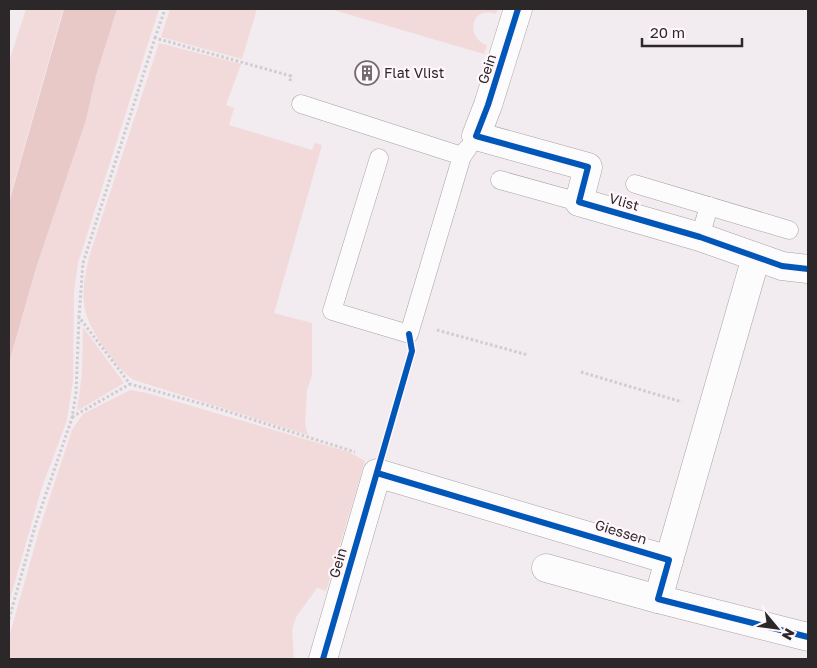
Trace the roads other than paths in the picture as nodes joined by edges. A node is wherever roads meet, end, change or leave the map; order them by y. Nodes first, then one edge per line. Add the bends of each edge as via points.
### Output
1 (518, 9) edge
2 (301, 104) road end
3 (469, 146) junction
4 (379, 158) dead end
5 (500, 180) dead end
6 (635, 184) dead end
7 (578, 202) junction
8 (709, 206) junction
9 (789, 230) dead end
10 (700, 237) junction
11 (756, 257) junction
12 (808, 268) edge
13 (377, 473) joint
14 (669, 560) junction
15 (546, 568) dead end
16 (658, 599) junction
17 (808, 637) edge
18 (323, 659) edge

1 - 3 street, Gein via 488,105
2 - 3 lane
3 - 4 lane, Gein via 410,328 332,310
3 - 7 street via 588,167
5 - 7 lane, Vlist
6 - 8 lane, Vlist
7 - 10 street, Vlist
8 - 9 lane, Vlist
8 - 10 lane
10 - 11 street, Vlist
11 - 12 street, Vlist via 782,266
11 - 14 street
13 - 14 street, Giessen
13 - 18 street, Gein
14 - 16 street
15 - 16 street
16 - 17 street

